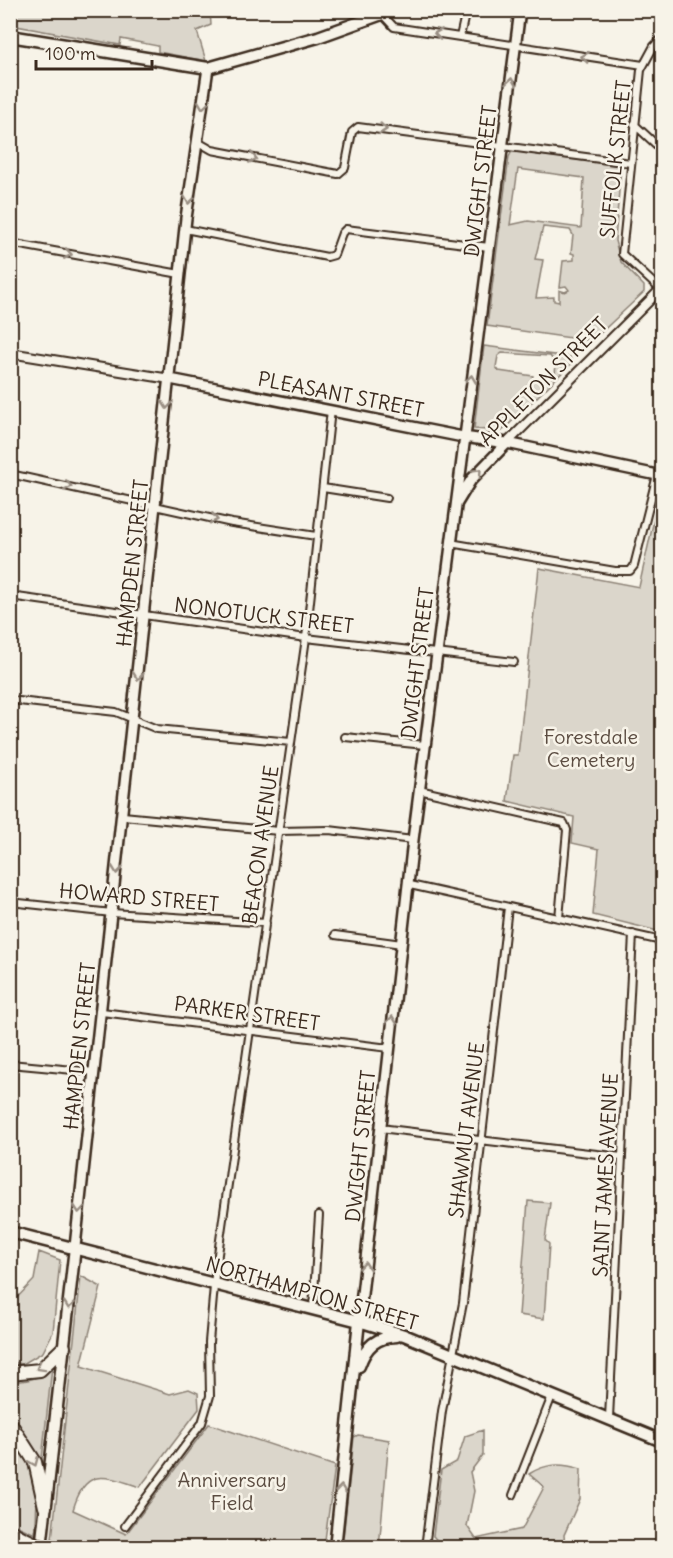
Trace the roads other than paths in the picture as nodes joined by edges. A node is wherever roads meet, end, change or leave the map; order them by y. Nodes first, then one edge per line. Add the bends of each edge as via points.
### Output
1 (466, 10) edge
2 (520, 10) edge
3 (383, 12) edge
4 (10, 36) edge
5 (460, 37) junction
6 (663, 38) edge
7 (516, 47) junction
8 (643, 65) junction
9 (208, 68) junction
10 (634, 124) junction
11 (198, 142) junction
12 (502, 145) junction
13 (663, 150) edge
14 (631, 163) junction
15 (185, 229) junction
16 (10, 243) edge
17 (489, 247) junction
18 (180, 274) junction
19 (662, 289) edge
20 (10, 353) edge
21 (170, 379) junction
22 (331, 410) junction
23 (463, 437) junction
24 (507, 442) junction
25 (10, 474) edge
26 (660, 476) edge
27 (322, 488) junction
28 (387, 498) dead end
29 (157, 505) junction
30 (455, 506) junction
31 (316, 536) junction
32 (450, 543) junction
33 (10, 596) edge
34 (144, 616) junction
35 (306, 638) junction
36 (436, 652) junction
37 (514, 662) dead end
38 (10, 700) edge
39 (133, 719) junction
40 (345, 737) dead end
41 (291, 742) junction
42 (425, 745) junction
43 (420, 790) junction
44 (123, 816) junction
45 (279, 831) junction
46 (413, 840) junction
47 (410, 885) junction
48 (10, 902) edge
49 (508, 907) junction
50 (112, 913) junction
51 (559, 918) junction
52 (266, 923) junction
53 (633, 934) junction
54 (335, 935) dead end
55 (663, 941) edge
56 (402, 944) junction
57 (102, 1012) junction
58 (250, 1030) junction
59 (389, 1048) junction
60 (10, 1064) edge
61 (94, 1072) junction
62 (380, 1128) junction
63 (481, 1140) junction
64 (622, 1157) junction
65 (319, 1215) dead end
66 (10, 1232) edge
67 (75, 1247) junction
68 (214, 1284) junction
69 (314, 1309) junction
70 (359, 1321) junction
71 (404, 1335) junction
72 (64, 1347) junction
73 (454, 1356) junction
74 (10, 1373) edge
75 (353, 1383) junction
76 (552, 1396) junction
77 (609, 1418) junction
78 (10, 1423) edge
79 (663, 1441) edge
80 (513, 1495) dead end
81 (45, 1507) junction
82 (125, 1526) dead end
83 (10, 1533) edge
84 (43, 1548) edge
85 (335, 1548) edge
86 (425, 1548) edge

1 - 5 street
2 - 7 main road, DWIGHT STREET
5 -> 3 street via 394,27
3 - 9 main road via 318,37
4 - 9 main road
5 - 7 street
6 - 8 street, SUFFOLK STREET
8 -> 7 street
12 -> 7 main road, DWIGHT STREET
8 - 10 street, SUFFOLK STREET
9 -> 11 main road, HAMPDEN STREET
10 - 13 street
10 - 14 street, SUFFOLK STREET
11 -> 12 street via 212,150 339,174 345,168 352,132 358,127
11 -> 15 main road, HAMPDEN STREET
12 - 14 street
12 - 17 main road, DWIGHT STREET
14 - 19 street, SUFFOLK STREET via 622,254
15 - 17 street via 327,257 334,255 346,229
15 - 18 main road, HAMPDEN STREET
16 -> 18 street
23 -> 17 main road, DWIGHT STREET
18 - 21 main road, HAMPDEN STREET
19 - 24 street, APPLETON STREET
20 - 21 street, PLEASANT STREET
21 - 22 main road, PLEASANT STREET
21 -> 29 main road, HAMPDEN STREET
22 - 23 main road, PLEASANT STREET
22 - 27 street, BEACON AVENUE
23 - 24 main road, PLEASANT STREET
23 - 30 main road, DWIGHT STREET
24 - 26 main road, PLEASANT STREET
30 -> 24 main road, APPLETON STREET via 471,480
25 -> 29 street
26 - 32 street via 630,571
27 - 28 street
27 - 31 street, BEACON AVENUE
29 -> 31 street via 232,523
29 - 34 main road, HAMPDEN STREET
30 - 32 main road, DWIGHT STREET
31 - 35 street, BEACON AVENUE
32 - 36 main road, DWIGHT STREET
33 - 34 street, NONOTUCK STREET
34 - 35 street, NONOTUCK STREET
34 -> 39 main road, HAMPDEN STREET
35 - 36 street, NONOTUCK STREET
35 - 41 street, BEACON AVENUE
36 - 37 street, NONOTUCK STREET
36 - 42 main road, DWIGHT STREET
38 - 39 street via 116,711
39 - 41 street via 157,729
39 - 44 main road, HAMPDEN STREET
40 - 42 street
41 - 45 street, BEACON AVENUE
42 - 43 main road, DWIGHT STREET
43 - 46 main road, DWIGHT STREET
43 - 51 street via 564,823 567,830
44 - 45 street
44 -> 50 main road, HAMPDEN STREET
45 - 46 street via 329,830
45 - 52 street, BEACON AVENUE
46 - 47 main road, DWIGHT STREET
47 - 49 street
47 - 56 main road, DWIGHT STREET
48 - 50 street, HOWARD STREET
49 - 51 street
49 - 63 street, SHAWMUT AVENUE
50 - 52 street, HOWARD STREET
50 - 57 main road, HAMPDEN STREET
51 - 53 street
52 - 58 street, BEACON AVENUE
53 - 55 street
53 - 64 street, SAINT JAMES AVENUE
54 - 56 street
59 -> 56 main road, DWIGHT STREET
57 - 58 street, PARKER STREET
57 - 61 main road, HAMPDEN STREET
58 - 59 street, PARKER STREET
58 - 68 street, BEACON AVENUE
59 - 62 main road, DWIGHT STREET
60 - 61 street
61 -> 67 main road, HAMPDEN STREET
62 - 63 street
70 -> 62 main road, DWIGHT STREET
63 - 64 street
63 - 73 street, SHAWMUT AVENUE
64 - 77 street, SAINT JAMES AVENUE
65 - 69 street
66 - 67 main road, NORTHAMPTON STREET
67 - 68 main road, NORTHAMPTON STREET
67 -> 72 main road
68 - 69 main road, NORTHAMPTON STREET
68 - 82 street, BEACON AVENUE via 207,1413
69 - 70 main road, NORTHAMPTON STREET
70 - 71 main road, NORTHAMPTON STREET
70 - 75 main road
71 - 73 main road, NORTHAMPTON STREET
71 - 75 main road via 373,1342
72 -> 74 highway via 40,1370
72 - 81 main road
73 - 76 main road, NORTHAMPTON STREET
73 - 86 street, SHAWMUT AVENUE via 442,1411
85 -> 75 main road
76 - 77 main road, NORTHAMPTON STREET
76 - 80 street
77 - 79 main road, NORTHAMPTON STREET
78 -> 81 highway via 35,1462
81 - 84 main road
83 - 84 highway, bridge

